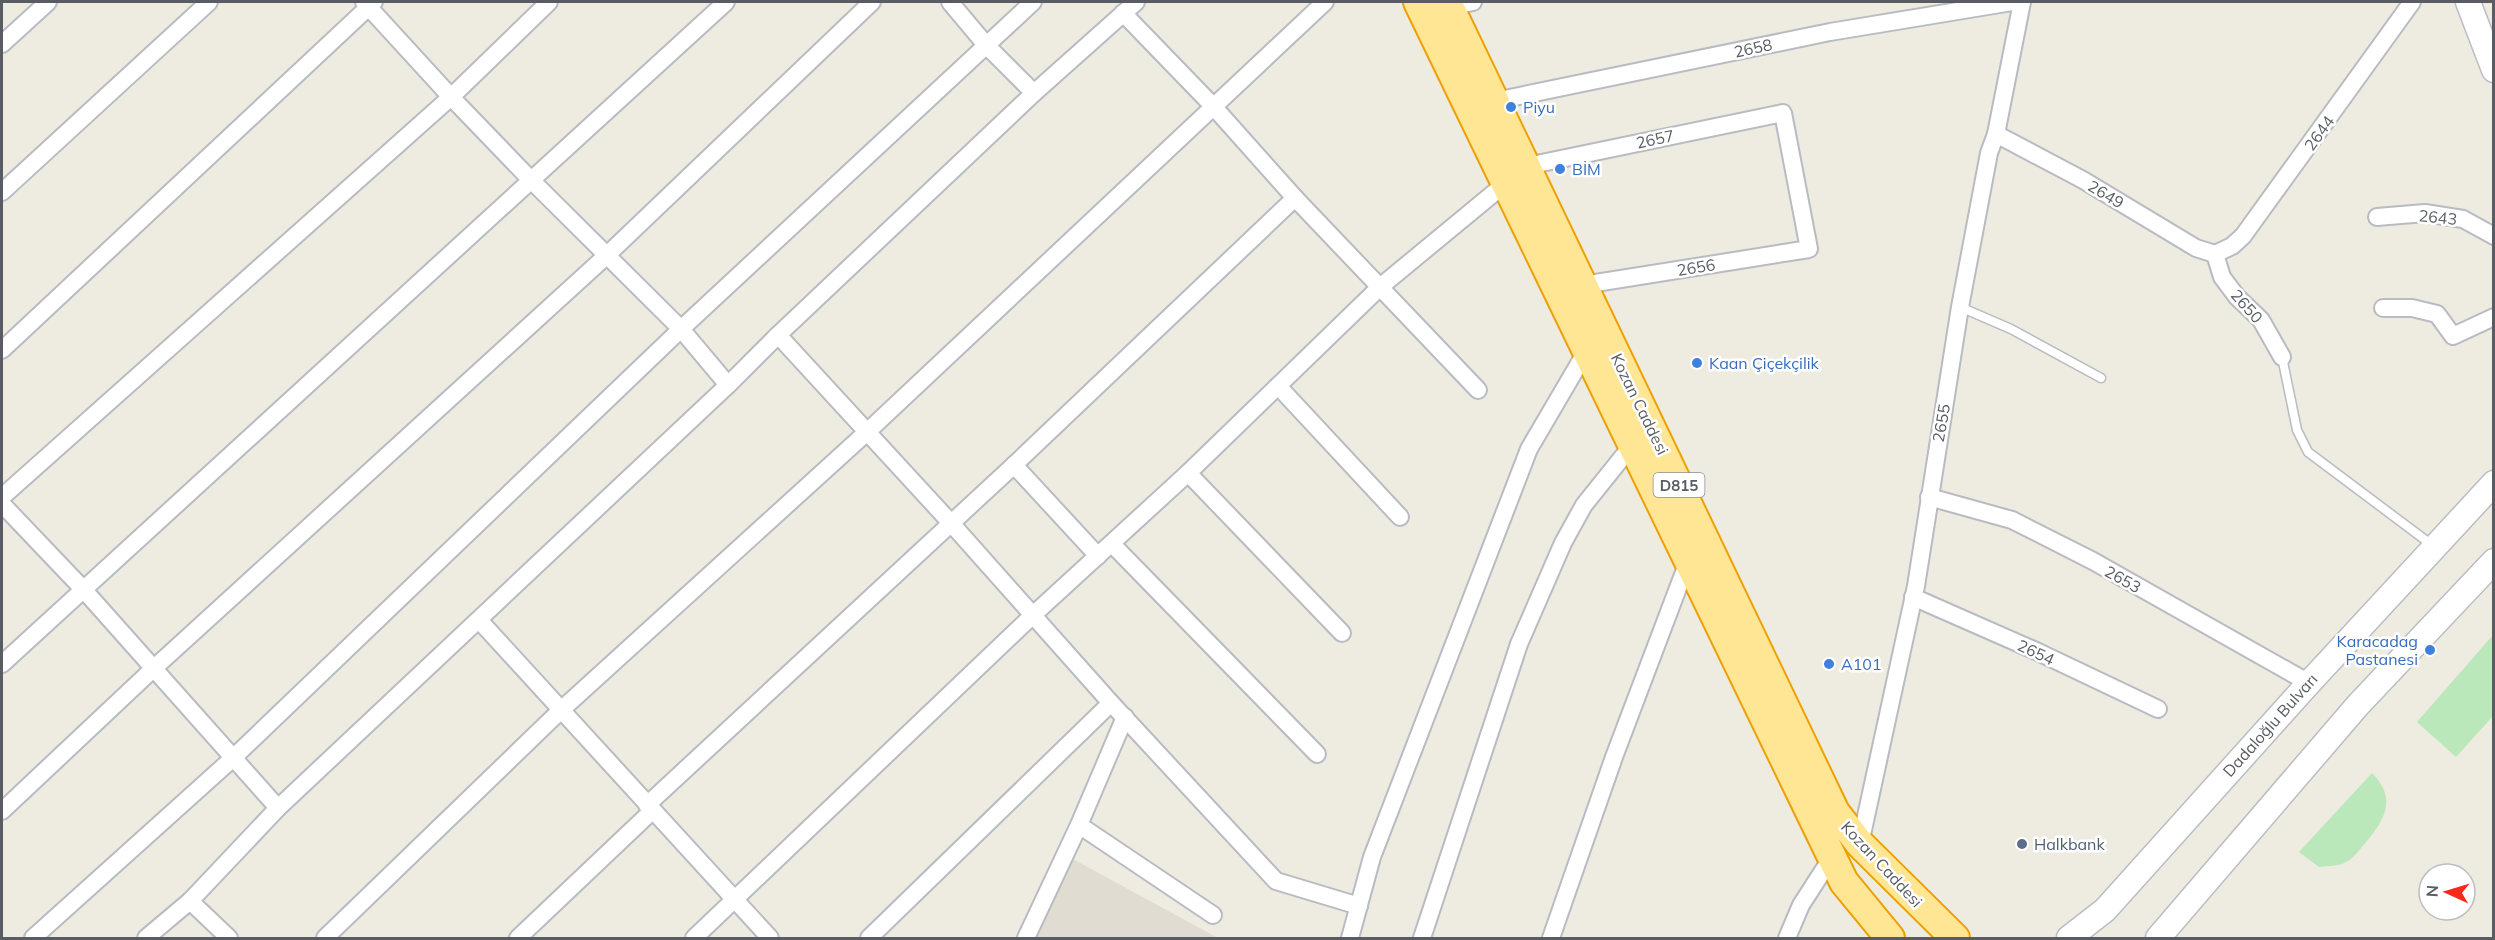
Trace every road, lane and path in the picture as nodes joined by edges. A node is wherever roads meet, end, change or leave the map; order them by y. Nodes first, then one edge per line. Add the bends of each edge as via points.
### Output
1 (48, 2) edge
2 (209, 2) edge
3 (549, 2) edge
4 (726, 2) edge
5 (872, 2) edge
6 (950, 2) edge
7 (1033, 2) edge
8 (1136, 2) edge
9 (1325, 2) edge
10 (1418, 2) edge
11 (2012, 2) edge
12 (2022, 2) edge
13 (2412, 2) edge
14 (2468, 2) edge
15 (369, 3) edge
16 (1456, 3) edge
17 (1123, 13) junction
18 (2, 44) edge
19 (986, 45) junction
20 (2493, 70) edge
21 (1034, 93) junction
22 (451, 97) junction
23 (1495, 100) junction
24 (1214, 106) junction
25 (1996, 134) junction
26 (1517, 175) junction
27 (530, 179) junction
28 (2, 192) edge
29 (1295, 198) junction
30 (2377, 217) dead end
31 (2493, 236) edge
32 (1809, 249) joint
33 (2215, 254) junction
34 (606, 256) junction
35 (1583, 285) junction
36 (1380, 288) junction
37 (1960, 307) junction
38 (2384, 308) dead end
39 (2493, 317) edge
40 (681, 329) junction
41 (778, 335) junction
42 (2, 350) edge
43 (1587, 350) junction
44 (2282, 357) joint
45 (2101, 378) dead end
46 (728, 386) junction
47 (1278, 386) junction
48 (1478, 390) dead end
49 (867, 432) junction
50 (1633, 444) junction
51 (1014, 465) junction
52 (1188, 473) junction
53 (2493, 483) edge
54 (2, 497) edge
55 (1929, 497) junction
56 (2, 504) edge
57 (1400, 517) dead end
58 (950, 522) junction
59 (1112, 544) junction
60 (2434, 547) junction
61 (1098, 556) junction
62 (1689, 560) junction
63 (2493, 561) edge
64 (83, 589) junction
65 (1913, 597) junction
66 (1033, 615) junction
67 (479, 620) junction
68 (1342, 633) dead end
69 (2, 664) edge
70 (153, 669) junction
71 (2309, 682) junction
72 (1111, 703) junction
73 (2158, 710) dead end
74 (560, 711) junction
75 (1125, 717) junction
76 (1317, 754) dead end
77 (232, 759) junction
78 (278, 808) junction
79 (649, 808) junction
80 (2, 810) edge
81 (1079, 825) junction
82 (1860, 844) junction
83 (1832, 857) junction
84 (735, 900) junction
85 (190, 901) junction
86 (1359, 906) junction
87 (1213, 915) dead end
88 (33, 939) edge
89 (146, 939) edge
90 (229, 939) edge
91 (325, 939) edge
92 (518, 939) edge
93 (693, 939) edge
94 (770, 939) edge
95 (869, 939) edge
96 (1026, 939) edge
97 (1350, 939) edge
98 (1422, 939) edge
99 (1551, 939) edge
100 (1787, 939) edge
101 (1890, 939) edge
102 (1955, 939) edge
103 (2069, 939) edge
104 (2158, 939) edge

1 - 18 street
2 - 28 street
3 - 22 street
4 - 27 street
5 - 34 street
6 - 19 street
7 - 19 street
8 - 17 street
9 - 24 street
10 - 26 highway, Kozan Caddesi / D815
11 - 23 street, 2658 via 1830,32
12 - 25 street, 2655
13 - 33 street, 2644 via 2243,236
14 - 20 main road
15 - 22 street
15 - 42 street
16 - 23 highway, Kozan Caddesi / D815
17 - 21 street
17 - 24 street
19 - 21 street
19 - 40 street
21 - 41 street
22 - 27 street
22 - 54 street
23 - 26 highway, Kozan Caddesi / D815
24 - 29 street
24 - 49 street
25 - 33 street, 2649 via 2083,180 2196,248
25 - 37 street, 2655
26 - 32 street, 2657 via 1783,112
26 - 35 highway, Kozan Caddesi / D815
26 - 36 street
26 - 43 highway, Kozan Caddesi / D815
27 - 34 street
27 - 64 street
29 - 36 street
29 - 51 street
30 - 31 street, 2643 via 2425,213 2463,219
32 - 35 street, 2656
33 - 44 street, 2650 via 2222,277 2261,320
34 - 40 street
34 - 70 street
35 - 82 highway, Kozan Caddesi / D815 via 1835,812
36 - 47 street
36 - 48 street
37 - 45 lane via 2011,329
37 - 55 street, 2655
38 - 39 street via 2412,308 2437,314 2453,336
40 - 46 street
40 - 77 street
41 - 46 street
41 - 49 street
43 - 50 highway, Kozan Caddesi / D815
43 - 86 street via 1529,448 1372,856
44 - 60 lane via 2297,430 2308,452
46 - 67 street
47 - 52 street
47 - 57 street
49 - 58 street
49 - 74 street
50 - 62 highway, Kozan Caddesi / D815
50 - 98 street via 1584,505 1519,644
51 - 58 street
51 - 61 street
52 - 59 street
52 - 68 street
53 - 60 main road, Dadaloğlu Bulvarı
55 - 65 street, 2655
55 - 71 street, 2653 via 2012,520
56 - 64 street
58 - 66 street
58 - 79 street
59 - 61 street
59 - 76 street
60 - 71 main road, Dadaloğlu Bulvarı
61 - 66 street
62 - 83 highway, Kozan Caddesi / D815
62 - 99 street via 1614,757
63 - 104 main road via 2358,705
64 - 69 street
64 - 70 street
65 - 73 street, 2654
65 - 82 street, 2655
66 - 72 street
66 - 84 street
67 - 74 street
67 - 78 street
70 - 77 street
70 - 80 street
71 - 103 main road, Dadaloğlu Bulvarı via 2105,910
72 - 75 street
72 - 95 street
74 - 79 street
74 - 91 street
75 - 81 street
75 - 86 street via 1276,880
77 - 78 street
77 - 88 street
78 - 85 street
79 - 84 street
79 - 92 street
81 - 87 street
81 - 96 street
82 - 102 highway, Kozan Caddesi / D815
83 - 100 street via 1801,905
83 - 101 highway, Kozan Caddesi / D815 via 1844,882
84 - 93 street
84 - 94 street
85 - 89 street
85 - 90 street
86 - 97 street

